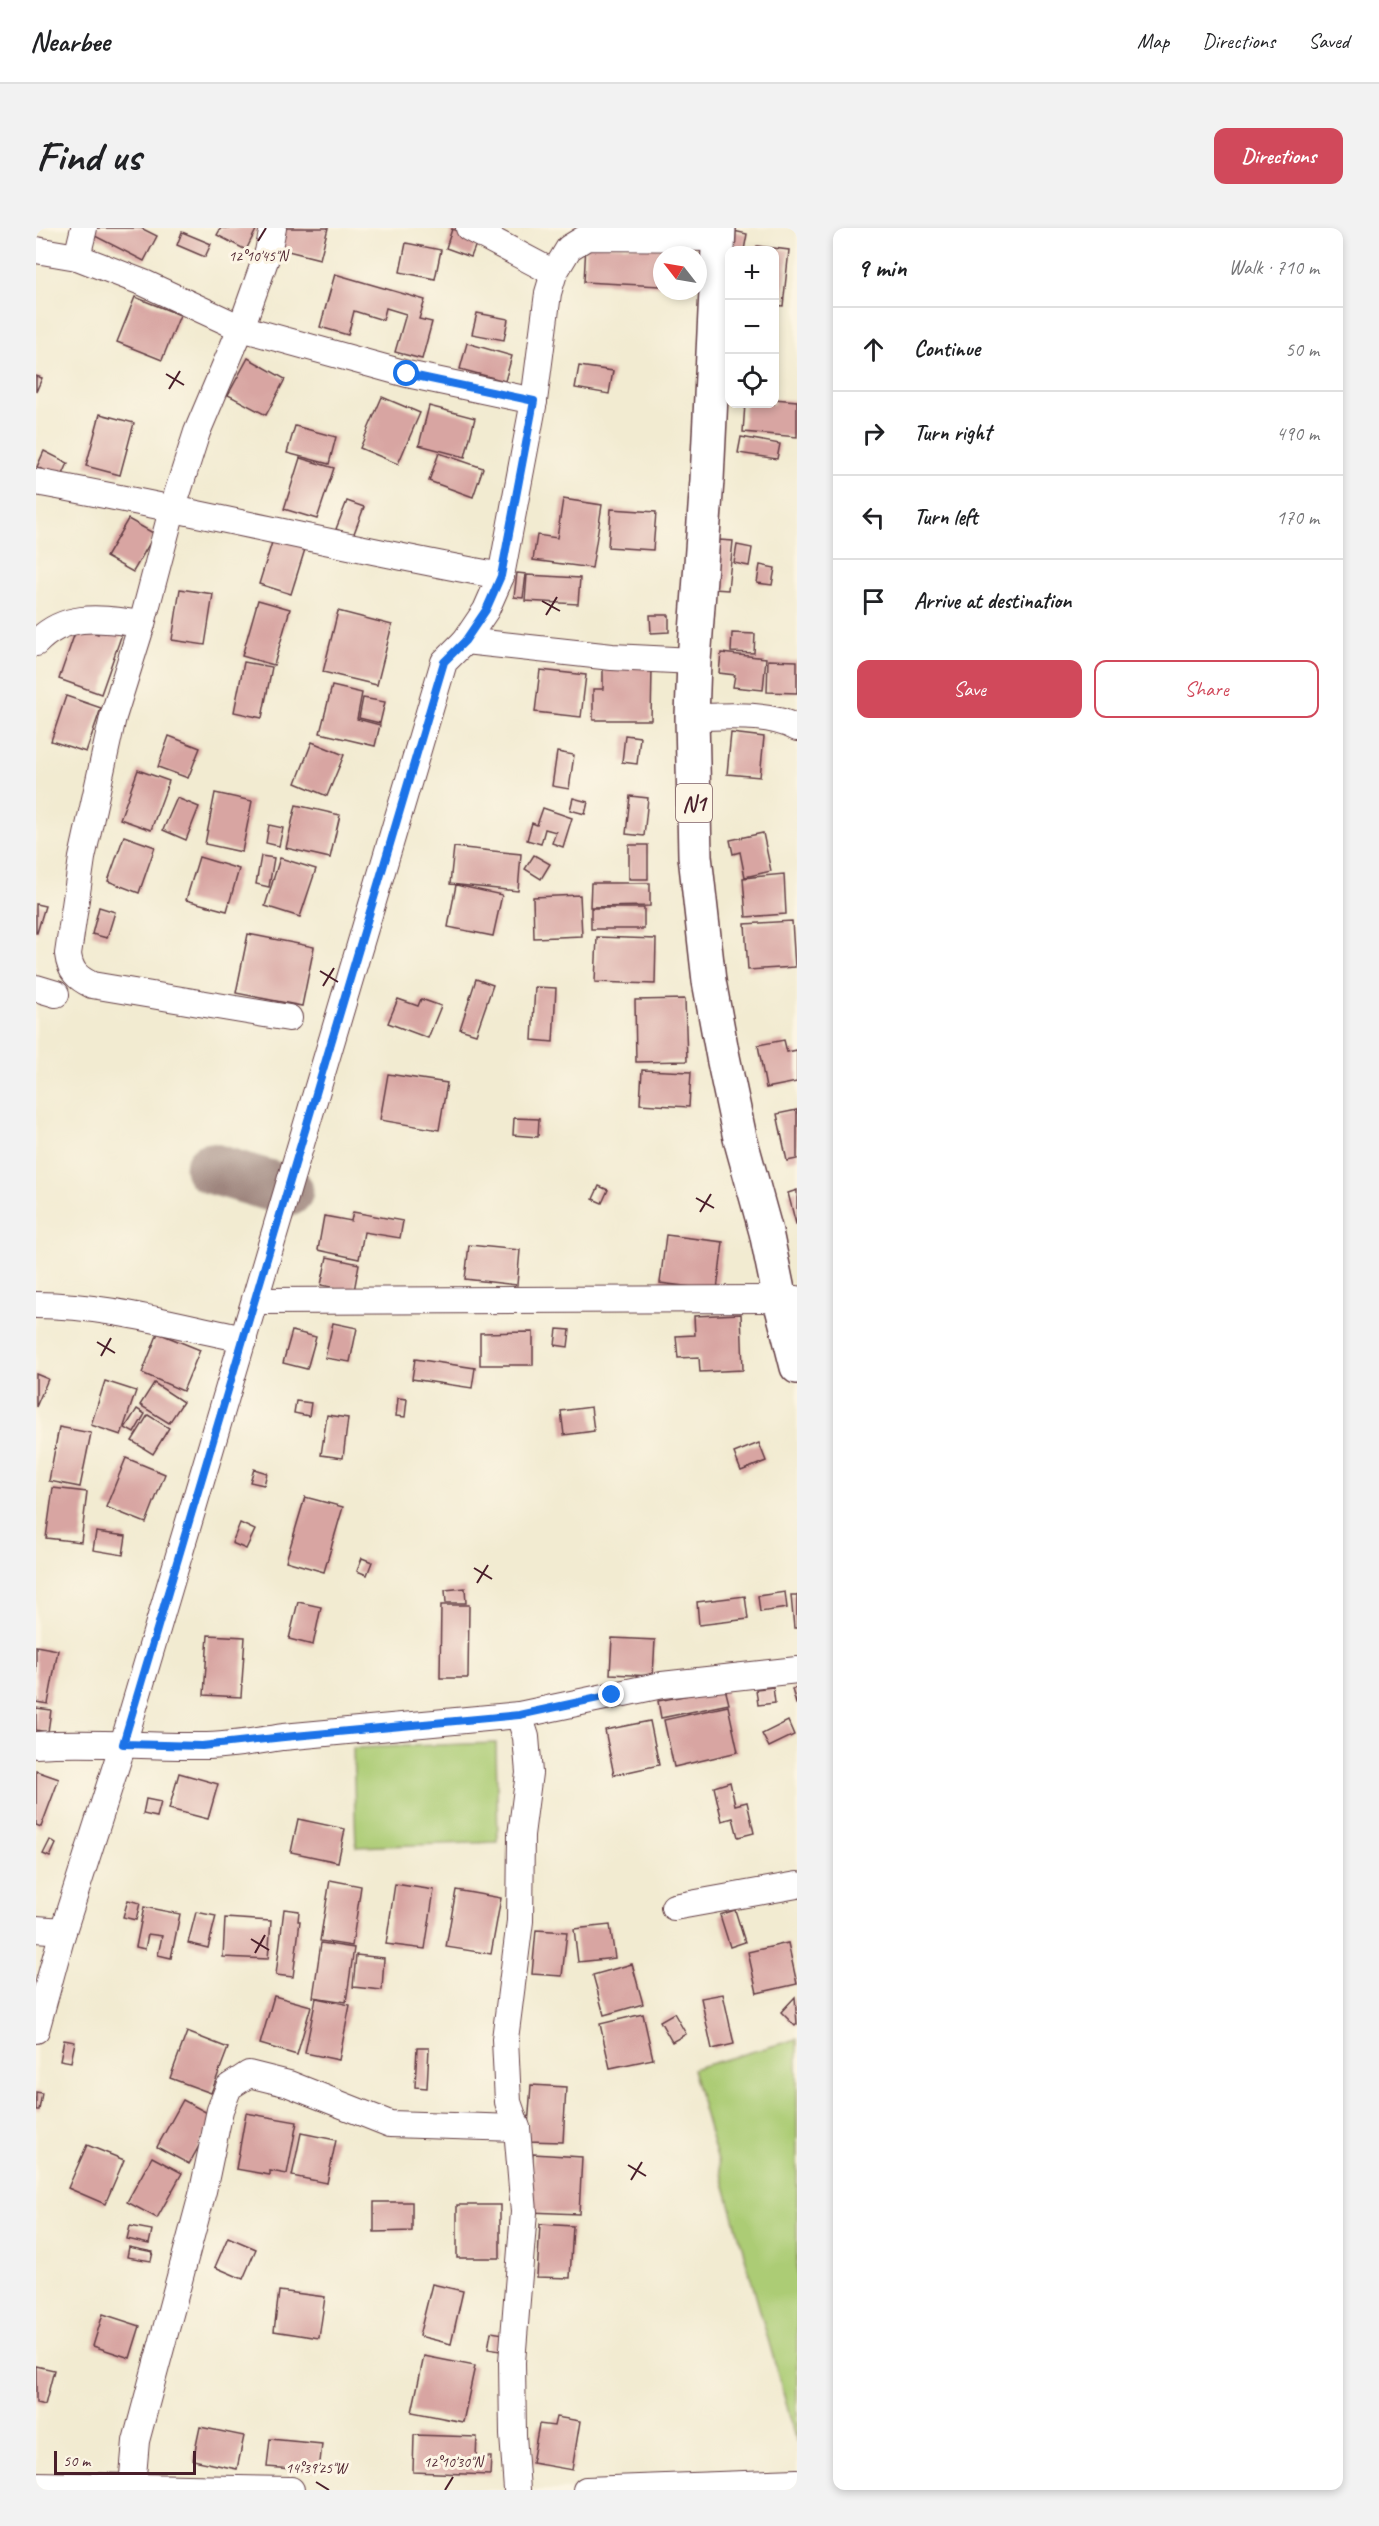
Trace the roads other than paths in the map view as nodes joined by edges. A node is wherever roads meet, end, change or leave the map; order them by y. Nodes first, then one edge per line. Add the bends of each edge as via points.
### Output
1 (84, 228) edge
2 (273, 228) edge
3 (473, 229) edge
4 (719, 233) edge
5 (36, 250) edge
6 (77, 257) junction
7 (554, 273) junction
8 (241, 328) junction
9 (534, 401) junction
10 (36, 482) edge
11 (172, 510) junction
12 (501, 576) junction
13 (142, 624) junction
14 (465, 641) junction
15 (36, 643) edge
16 (694, 661) junction
17 (692, 717) junction
18 (797, 728) edge
19 (289, 1018) dead end
20 (788, 1299) edge
21 (255, 1301) junction
22 (36, 1305) edge
23 (244, 1340) junction
24 (797, 1367) edge
25 (797, 1670) edge
26 (519, 1715) junction
27 (123, 1744) junction
28 (36, 1745) edge
29 (797, 1885) edge
30 (674, 1906) dead end
31 (36, 1929) edge
32 (63, 1932) junction
33 (36, 2030) edge
34 (517, 2128) junction
35 (797, 2482) edge
36 (36, 2485) edge
37 (132, 2487) junction
38 (79, 2489) edge
39 (262, 2489) edge
40 (291, 2490) edge
41 (517, 2490) edge
42 (586, 2490) edge

1 - 6 street
2 - 8 street
3 - 7 street
4 - 7 street via 587,237 569,248
4 - 16 main road, N1
5 - 6 street
6 - 8 street
7 - 9 street
8 - 9 street via 407,374
8 - 11 street via 197,432
9 - 12 street
10 - 11 street
11 - 12 street
11 - 13 street
12 - 14 street via 486,610
13 - 15 street via 70,620
13 - 19 street via 113,717 82,858 69,964 74,974 92,984
14 - 16 street via 612,657
14 - 21 street via 444,662
16 - 17 main road, N1
17 - 18 street via 756,717
17 - 20 main road, N1 via 695,856 709,981 740,1138
20 - 21 street
20 - 24 main road, N1
21 - 23 street
22 - 23 street via 114,1312
23 - 27 street
25 - 26 street via 662,1685
26 - 27 street via 202,1746
26 - 34 street via 530,1773 521,1834 520,1921 505,2039 508,2102
27 - 28 street
27 - 32 street
29 - 30 street
31 - 32 street
32 - 33 street
34 - 37 street via 390,2124 289,2084 249,2074 229,2087 136,2441
34 - 41 street via 524,2212 512,2362
35 - 42 street
36 - 38 street
37 - 38 street
37 - 39 street
39 - 40 street

